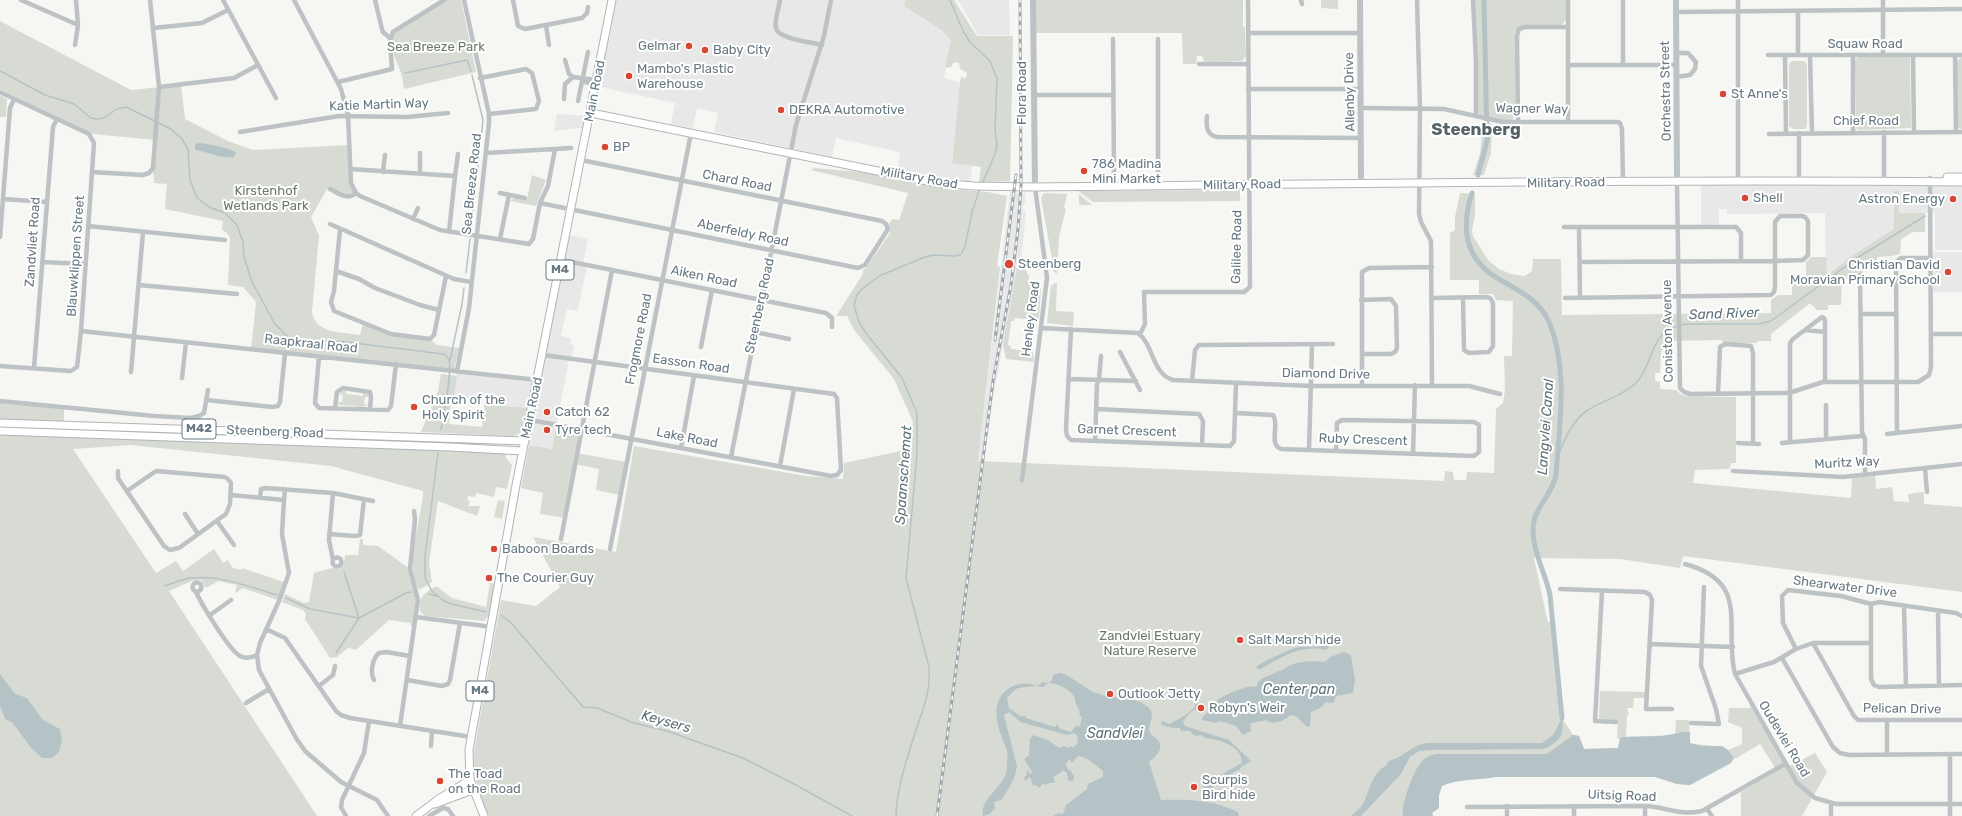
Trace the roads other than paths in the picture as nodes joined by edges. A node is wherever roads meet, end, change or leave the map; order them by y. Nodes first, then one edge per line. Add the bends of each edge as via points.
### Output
1 (21, 0) edge
2 (76, 0) edge
3 (150, 0) edge
4 (223, 0) edge
5 (294, 0) edge
6 (375, 0) edge
7 (444, 0) edge
8 (464, 0) edge
9 (513, 0) edge
10 (612, 0) edge
11 (780, 0) edge
12 (832, 0) edge
13 (1033, 0) edge
14 (1248, 0) edge
15 (1360, 0) edge
16 (1417, 0) edge
17 (1473, 0) edge
18 (1568, 0) edge
19 (1623, 0) edge
20 (1676, 0) edge
21 (1738, 0) edge
22 (1883, 0) edge
23 (588, 7) dead end
24 (1883, 9) junction
25 (1962, 9) edge
26 (228, 10) junction
27 (1738, 11) junction
28 (1798, 11) junction
29 (1676, 12) junction
30 (546, 25) junction
31 (78, 26) junction
32 (1568, 27) junction
33 (153, 28) junction
34 (1248, 33) junction
35 (1360, 33) junction
36 (390, 38) junction
37 (1114, 39) dead end
38 (1158, 39) dead end
39 (75, 45) dead end
40 (549, 45) dead end
41 (822, 45) junction
42 (588, 52) dead end
43 (1676, 53) junction
44 (1798, 55) junction
45 (1883, 55) junction
46 (1913, 55) junction
47 (1955, 55) junction
48 (1962, 55) edge
49 (1768, 56) dead end
50 (1785, 56) junction
51 (1810, 56) junction
52 (1853, 56) junction
53 (565, 60) dead end
54 (1199, 64) dead end
55 (1248, 64) junction
56 (1624, 64) junction
57 (1568, 65) junction
58 (1676, 65) junction
59 (258, 66) junction
60 (572, 77) junction
61 (1676, 77) junction
62 (480, 78) junction
63 (583, 79) junction
64 (338, 82) junction
65 (596, 82) junction
66 (159, 87) junction
67 (1248, 89) junction
68 (1361, 89) junction
69 (0, 92) edge
70 (1034, 95) junction
71 (1113, 95) junction
72 (276, 98) dead end
73 (14, 99) junction
74 (564, 99) dead end
75 (578, 101) dead end
76 (1361, 108) junction
77 (1420, 108) junction
78 (448, 113) dead end
79 (591, 113) junction
80 (489, 114) junction
81 (348, 115) junction
82 (1207, 116) dead end
83 (1476, 116) junction
84 (56, 119) junction
85 (1518, 122) junction
86 (1568, 122) junction
87 (240, 132) dead end
88 (1884, 132) junction
89 (1914, 132) junction
90 (1956, 132) junction
91 (1962, 132) edge
92 (691, 133) junction
93 (1786, 133) junction
94 (1799, 133) junction
95 (1812, 133) junction
96 (1853, 133) junction
97 (1769, 134) dead end
98 (1248, 138) junction
99 (1361, 138) junction
100 (571, 148) dead end
101 (556, 149) junction
102 (420, 152) dead end
103 (486, 153) junction
104 (458, 154) dead end
105 (790, 154) junction
106 (385, 155) dead end
107 (581, 160) junction
108 (350, 169) junction
109 (92, 172) junction
110 (383, 172) junction
111 (420, 174) junction
112 (1114, 175) dead end
113 (455, 176) junction
114 (1962, 177) edge
115 (681, 180) junction
116 (1884, 180) junction
117 (1930, 180) junction
118 (1738, 181) junction
119 (1799, 181) junction
120 (1623, 182) junction
121 (1678, 182) junction
122 (1962, 182) edge
123 (1361, 184) junction
124 (1419, 184) junction
125 (1249, 185) junction
126 (1158, 186) junction
127 (1035, 187) junction
128 (330, 189) dead end
129 (356, 193) junction
130 (500, 193) dead end
131 (508, 195) junction
132 (525, 198) dead end
133 (3, 199) junction
134 (781, 201) junction
135 (47, 202) junction
136 (540, 203) junction
137 (418, 208) dead end
138 (571, 210) junction
139 (413, 219) junction
140 (330, 224) dead end
141 (88, 226) junction
142 (887, 226) joint
143 (1678, 226) junction
144 (1564, 227) dead end
145 (1579, 228) junction
146 (340, 230) junction
147 (671, 230) junction
148 (143, 232) junction
149 (449, 232) junction
150 (477, 235) junction
151 (0, 237) edge
152 (500, 239) junction
153 (225, 240) dead end
154 (771, 250) junction
155 (1931, 258) junction
156 (562, 260) junction
157 (1678, 261) junction
158 (1741, 261) junction
159 (1775, 261) junction
160 (42, 262) junction
161 (1580, 262) junction
162 (86, 264) junction
163 (1432, 267) junction
164 (612, 270) junction
165 (336, 271) junction
166 (1860, 275) dead end
167 (446, 276) junction
168 (662, 280) junction
169 (471, 282) junction
170 (139, 285) junction
171 (712, 290) junction
172 (238, 294) dead end
173 (1580, 297) junction
174 (1678, 297) junction
175 (1432, 298) junction
176 (1463, 298) junction
177 (1565, 298) dead end
178 (761, 300) junction
179 (1361, 300) junction
180 (440, 310) junction
181 (1861, 314) junction
182 (1896, 314) junction
183 (832, 327) dead end
184 (1041, 328) junction
185 (1070, 329) junction
186 (1805, 330) junction
187 (82, 331) junction
188 (755, 332) junction
189 (1825, 332) junction
190 (1140, 334) junction
191 (1931, 334) junction
192 (1962, 334) edge
193 (134, 336) junction
194 (789, 339) dead end
195 (186, 342) junction
196 (1333, 344) dead end
197 (1312, 345) junction
198 (701, 347) dead end
199 (1120, 352) dead end
200 (285, 353) junction
201 (1362, 354) junction
202 (543, 355) junction
203 (1101, 356) dead end
204 (320, 357) junction
205 (594, 362) junction
206 (396, 364) junction
207 (0, 366) edge
208 (34, 368) junction
209 (644, 369) junction
210 (456, 371) junction
211 (131, 372) dead end
212 (694, 376) junction
213 (182, 378) dead end
214 (1069, 379) junction
215 (1099, 379) junction
216 (538, 380) junction
217 (1136, 381) junction
218 (1192, 381) junction
219 (744, 382) junction
220 (1825, 382) junction
221 (1861, 382) junction
222 (1896, 382) junction
223 (1236, 383) junction
224 (1311, 386) junction
225 (1362, 386) junction
226 (1414, 386) junction
227 (1432, 386) junction
228 (794, 389) junction
229 (208, 390) dead end
230 (1140, 390) dead end
231 (1754, 393) junction
232 (1789, 393) junction
233 (1500, 394) dead end
234 (1718, 394) junction
235 (0, 400) edge
236 (207, 400) junction
237 (1826, 405) dead end
238 (335, 408) junction
239 (370, 409) junction
240 (1096, 409) junction
241 (1235, 413) junction
242 (530, 420) junction
243 (0, 422) edge
244 (1415, 422) junction
245 (1962, 426) edge
246 (582, 429) junction
247 (0, 430) edge
248 (1897, 433) junction
249 (1887, 434) dead end
250 (1862, 436) junction
251 (631, 438) junction
252 (1826, 439) junction
253 (1095, 441) junction
254 (525, 442) junction
255 (1790, 442) junction
256 (1753, 443) junction
257 (1782, 443) dead end
258 (1738, 444) dead end
259 (1759, 444) dead end
260 (1202, 445) junction
261 (681, 448) junction
262 (1309, 450) junction
263 (523, 451) junction
264 (1336, 451) junction
265 (1413, 454) junction
266 (730, 457) junction
267 (1962, 464) edge
268 (780, 466) junction
269 (1925, 468) junction
270 (118, 471) dead end
271 (1733, 472) dead end
272 (839, 473) joint
273 (1865, 474) junction
274 (1022, 480) dead end
275 (285, 489) junction
276 (127, 491) junction
277 (1927, 492) dead end
278 (333, 493) junction
279 (231, 495) junction
280 (260, 498) junction
281 (364, 499) junction
282 (284, 500) junction
283 (373, 501) dead end
284 (414, 511) dead end
285 (185, 514) dead end
286 (217, 521) junction
287 (198, 534) junction
288 (329, 534) junction
289 (561, 539) dead end
290 (234, 545) dead end
291 (610, 549) dead end
292 (333, 560) dead end
293 (1684, 564) dead end
294 (1704, 586) dead end
295 (1560, 589) dead end
296 (1602, 591) junction
297 (196, 592) dead end
298 (232, 600) dead end
299 (1871, 604) junction
300 (1904, 606) junction
301 (1938, 611) junction
302 (210, 615) junction
303 (1962, 616) edge
304 (416, 617) junction
305 (460, 623) junction
306 (493, 624) junction
307 (266, 629) junction
308 (1870, 643) junction
309 (1650, 644) junction
310 (1813, 644) junction
311 (1701, 645) junction
312 (1733, 647) junction
313 (1796, 649) junction
314 (257, 655) junction
315 (410, 656) junction
316 (1782, 658) junction
317 (335, 666) dead end
318 (1735, 674) junction
319 (374, 680) dead end
320 (406, 680) junction
321 (1962, 685) edge
322 (319, 686) junction
323 (1906, 686) junction
324 (1939, 686) junction
325 (269, 689) junction
326 (246, 703) dead end
327 (1672, 709) dead end
328 (1962, 720) edge
329 (369, 721) junction
330 (1887, 721) junction
331 (1616, 722) dead end
332 (1691, 723) dead end
333 (400, 726) junction
334 (432, 731) junction
335 (471, 736) junction
336 (431, 746) dead end
337 (1950, 754) junction
338 (1962, 754) edge
339 (1887, 755) junction
340 (1785, 764) junction
341 (470, 780) junction
342 (349, 787) junction
343 (472, 790) junction
344 (1831, 804) junction
345 (1950, 804) junction
346 (1962, 804) edge
347 (1467, 806) dead end
348 (1507, 806) junction
349 (1574, 806) junction
350 (1645, 806) junction
351 (1707, 809) junction
352 (430, 811) edge
353 (346, 816) edge
354 (388, 816) edge
355 (416, 816) edge
356 (453, 816) edge
357 (484, 816) edge
358 (1507, 816) edge
359 (1574, 816) edge
360 (1645, 816) edge
361 (1712, 816) edge
362 (1831, 816) edge
363 (1950, 816) edge

1 - 31 street
2 - 31 street
3 - 33 street
4 - 26 street
5 - 64 street
6 - 36 street via 382,29
7 - 36 street via 393,32
8 - 62 street, Sea Breeze Road
9 - 30 street via 520,28
10 - 65 main road, Main Road / M4
11 - 41 street via 775,22 776,30 784,37
12 - 41 street, Steenberg Road
13 - 70 street, Flora Road
14 - 34 street, Galilee Road
15 - 35 street, Allenby Drive
16 - 77 street
17 - 83 street
18 - 32 street
19 - 56 street
20 - 29 street, Orchestra Street
21 - 27 street
22 - 24 street
23 - 30 street via 587,14 582,18
24 - 25 street
24 - 28 street
24 - 45 street
26 - 33 street via 202,23
26 - 59 street
27 - 28 street
27 - 29 street
27 - 118 street
28 - 44 street
29 - 43 street, Orchestra Street
30 - 40 street
31 - 39 street
32 - 57 street
32 - 85 street via 1519,29
33 - 66 street
34 - 35 street
34 - 55 street, Galilee Road
35 - 68 street, Allenby Drive
36 - 64 street via 392,69
37 - 71 street
38 - 126 street
41 - 105 street, Steenberg Road via 796,125
42 - 63 street
43 - 58 street, Orchestra Street
43 - 61 street via 1688,53 1696,62 1695,69 1689,76
44 - 50 street, Squaw Road
44 - 51 street, Squaw Road
45 - 46 street, Squaw Road
45 - 52 street, Squaw Road
46 - 47 street, Squaw Road
46 - 89 street
47 - 48 street, Squaw Road
47 - 90 street
49 - 50 street, Squaw Road
50 - 93 street
51 - 52 street, Squaw Road
51 - 95 street
52 - 96 street
53 - 60 street
54 - 55 street
55 - 67 street, Galilee Road
56 - 57 street
56 - 58 street
57 - 86 street
58 - 61 street, Orchestra Street
59 - 66 street via 234,78
59 - 72 street
60 - 63 street
60 - 74 street via 565,84
61 - 121 street, Orchestra Street
62 - 80 street, Sea Breeze Road
62 - 80 street via 526,69 532,73 539,101 538,107 533,110
63 - 65 street via 585,82
63 - 75 street
64 - 81 street
65 - 79 main road, Main Road / M4
66 - 109 street via 153,168 143,175
67 - 68 street
67 - 98 street, Galilee Road
68 - 76 street, Allenby Drive
69 - 73 street
70 - 71 street
70 - 127 street, Flora Road
71 - 112 street
73 - 84 street
73 - 133 street via 10,108
76 - 77 street, Wagner Way
76 - 99 street, Allenby Drive
77 - 83 street, Wagner Way via 1444,109
77 - 124 street
78 - 81 street, Katie Martin Way via 407,117
79 - 92 main road, Military Road
79 - 107 main road, Main Road / M4
80 - 103 street, Sea Breeze Road
81 - 87 street, Katie Martin Way
81 - 108 street
82 - 98 street via 1207,129 1214,137
83 - 85 street, Wagner Way
84 - 109 street, Blauwklippen Street via 93,138
84 - 135 street, Zandvliet Road via 53,126
85 - 86 street, Wagner Way
86 - 120 street, Wagner Way via 1620,123
88 - 89 street, Chief Road
88 - 96 street, Chief Road
88 - 116 street
89 - 90 street, Chief Road
90 - 91 street, Chief Road
92 - 105 main road, Military Road
92 - 115 street, Frogmore Road
93 - 94 street, Chief Road
93 - 97 street, Chief Road
94 - 95 street, Chief Road
94 - 119 street
95 - 96 street, Chief Road
98 - 99 street
98 - 125 street, Galilee Road
99 - 123 street, Allenby Drive
100 - 101 street
101 - 103 street
101 - 136 street via 548,186
102 - 111 street
103 - 150 street, Sea Breeze Road
104 - 113 street
105 - 127 main road, Military Road via 937,182 974,186
105 - 134 street, Steenberg Road
106 - 110 street
107 - 115 street, Chard Road
107 - 138 main road, Main Road / M4
108 - 110 street
108 - 129 street via 351,183
109 - 141 street, Blauwklippen Street
110 - 111 street
111 - 113 street
113 - 149 street
114 - 117 main road, Military Road
115 - 134 street, Chard Road
115 - 147 street, Frogmore Road
116 - 117 main road, Military Road
116 - 119 main road, Military Road
117 - 122 main road, Military Road
117 - 155 street, Coniston Avenue
118 - 119 main road, Military Road
118 - 121 main road, Military Road
120 - 121 main road, Military Road
120 - 124 main road, Military Road
121 - 143 street, Coniston Avenue
123 - 124 main road, Military Road
123 - 125 main road, Military Road
124 - 163 street via 1419,214 1431,241
125 - 126 main road, Military Road
125 - 190 street, Galilee Road via 1248,290 1144,292 1145,320
126 - 127 main road, Military Road
127 - 184 street, Henley Road via 1047,268
128 - 129 street via 348,197
129 - 139 street
130 - 131 street
131 - 132 street
131 - 152 street
133 - 135 street
133 - 151 street
134 - 142 street, Chard Road via 882,221
134 - 154 street, Steenberg Road
135 - 160 street, Zandvliet Road
136 - 138 street, Aberfeldy Road
136 - 152 street via 531,243
137 - 139 street
138 - 147 street, Aberfeldy Road
138 - 156 main road, Main Road / M4
139 - 149 street
140 - 146 street
141 - 148 street
141 - 162 street, Blauwklippen Street
142 - 154 street, Aberfeldy Road via 887,232 861,268
143 - 145 street
143 - 157 street, Coniston Avenue
143 - 158 street via 1736,227 1741,233
144 - 145 street
145 - 161 street
146 - 165 street
146 - 167 street
147 - 154 street, Aberfeldy Road
147 - 168 street, Frogmore Road
148 - 153 street
148 - 170 street
149 - 150 street
150 - 152 street
150 - 169 street, Sea Breeze Road
154 - 178 street, Steenberg Road
155 - 182 street via 1897,260
155 - 191 street, Coniston Avenue
156 - 164 street, Aiken Road
156 - 202 main road, Main Road / M4
157 - 158 street
157 - 161 street
157 - 174 street, Coniston Avenue
158 - 159 street
159 - 159 street via 1805,260 1808,252 1807,219 1802,216 1780,216 1774,222
159 - 174 street via 1775,290 1771,295
160 - 162 street
160 - 208 street, Zandvliet Road
161 - 173 street
162 - 187 street, Blauwklippen Street
163 - 175 street
163 - 179 street via 1366,268 1361,275
164 - 168 street, Aiken Road
164 - 205 street
165 - 180 street via 420,305
165 - 180 street via 330,305 334,311 391,334 432,338
166 - 181 street
167 - 169 street
167 - 180 street
168 - 171 street, Aiken Road
168 - 209 street, Frogmore Road
169 - 210 street, Sea Breeze Road via 469,308
170 - 172 street
170 - 193 street
171 - 178 street, Aiken Road
171 - 198 street
173 - 174 street
173 - 177 street
174 - 234 street, Coniston Avenue via 1680,389 1690,394
175 - 176 street
175 - 227 street
176 - 176 street via 1492,300 1493,346 1489,352 1469,353 1464,350
178 - 183 street, Aiken Road via 826,313 832,318
178 - 188 street, Steenberg Road
179 - 201 street
179 - 201 street via 1391,299 1396,306 1395,352
181 - 182 street
181 - 221 street
182 - 222 street
184 - 185 street
184 - 274 street, Henley Road
185 - 190 street
185 - 214 street, Garnet Crescent
186 - 189 street
186 - 189 street via 1824,317
186 - 232 street via 1793,339 1790,345
187 - 193 street, Raapkraal Road
187 - 208 street, Blauwklippen Street via 79,363 75,370
188 - 194 street
188 - 219 street, Steenberg Road
189 - 220 street
190 - 218 street, Diamond Drive via 1164,376 1173,380
191 - 192 street
191 - 222 street, Coniston Avenue via 1929,375 1918,382
193 - 195 street, Raapkraal Road
193 - 211 street
195 - 200 street, Raapkraal Road
195 - 213 street
196 - 197 street
197 - 218 street via 1199,345 1195,350
197 - 224 street, Ruby Crescent
199 - 217 street
200 - 204 street, Raapkraal Road
200 - 236 street via 278,406
201 - 225 street
202 - 205 street, Easson Road
202 - 216 main road, Main Road / M4
203 - 215 street
204 - 206 street, Raapkraal Road
204 - 238 street via 315,405 319,408
205 - 209 street, Easson Road
205 - 246 street
206 - 210 street, Raapkraal Road
206 - 239 street via 391,408 386,411
207 - 208 street
209 - 212 street, Easson Road
209 - 251 street, Frogmore Road
210 - 216 street, Raapkraal Road
212 - 219 street, Easson Road
212 - 261 street
214 - 215 street
214 - 253 street, Garnet Crescent via 1067,436 1071,440
215 - 217 street
215 - 240 street
216 - 242 main road, Main Road / M4
217 - 230 street
218 - 223 street, Diamond Drive
219 - 228 street, Easson Road
219 - 266 street, Steenberg Road
220 - 221 street, Coniston Avenue
220 - 232 street, Coniston Avenue
221 - 222 street, Coniston Avenue
221 - 250 street
222 - 248 street
223 - 224 street, Diamond Drive
223 - 241 street, Garnet Crescent
224 - 225 street, Diamond Drive
224 - 262 street, Ruby Crescent
225 - 226 street, Diamond Drive
226 - 227 street, Diamond Drive
226 - 244 street, Ruby Crescent
227 - 233 street, Diamond Drive via 1473,387
228 - 268 street
228 - 272 street, Easson Road via 836,395 841,464
229 - 236 street
231 - 232 street, Coniston Avenue
231 - 234 street, Coniston Avenue
231 - 234 street via 1752,347 1749,344 1725,344 1718,350
231 - 256 street
232 - 255 street
235 - 236 street via 191,418 204,413
237 - 252 street
238 - 239 street
238 - 239 street via 337,392 343,388 370,392
240 - 253 street
240 - 260 street via 1199,414 1203,420
241 - 260 street, Garnet Crescent via 1233,443 1228,446
241 - 262 street via 1272,415 1275,419 1275,441 1278,448
242 - 246 street, Lake Road
242 - 254 main road, Main Road / M4
243 - 254 main road, Steenberg Road / M42
244 - 264 street via 1341,420 1337,423
244 - 265 street, Ruby Crescent
244 - 265 street via 1475,422 1480,429 1480,450 1474,456
245 - 248 street
246 - 251 street, Lake Road
246 - 289 street
247 - 263 main road, Steenberg Road / M42
248 - 249 street
250 - 252 street
250 - 273 street via 1865,439
251 - 261 street, Lake Road
251 - 291 street, Frogmore Road
252 - 255 street
253 - 260 street, Garnet Crescent
254 - 263 main road, Main Road / M4
255 - 257 street
256 - 258 street
256 - 259 street
261 - 266 street, Lake Road
262 - 264 street, Ruby Crescent
263 - 306 main road, Main Road / M4
264 - 265 street, Ruby Crescent
266 - 268 street, Lake Road
267 - 269 street, Muritz Way
268 - 272 street, Lake Road via 831,476
269 - 273 street, Muritz Way
269 - 277 street
270 - 276 street via 118,478
271 - 273 street, Muritz Way via 1836,477
275 - 278 street
275 - 280 street via 262,488
275 - 282 street
276 - 279 street via 152,473 161,471 225,477 231,483
276 - 287 street via 166,549 176,549
278 - 281 street
278 - 288 street
279 - 280 street
279 - 286 street via 229,509
280 - 282 street
281 - 283 street
281 - 288 street via 360,535
282 - 307 street via 282,534 289,571
284 - 304 street via 410,569 418,600
285 - 287 street
286 - 287 street
286 - 290 street
288 - 292 street
293 - 312 street, Oudevlei Road via 1697,567 1709,574 1725,590 1732,610
294 - 311 street
295 - 296 street
296 - 309 street via 1645,592 1650,595
296 - 331 street via 1595,721
297 - 302 street
298 - 302 street
299 - 300 street, Shearwater Drive via 1879,602
299 - 308 street
299 - 313 street, Shearwater Drive via 1841,596 1786,591 1782,596 1783,620
300 - 301 street, Shearwater Drive
300 - 323 street
301 - 303 street, Shearwater Drive
301 - 324 street
302 - 314 street via 237,654 247,658
304 - 305 street
304 - 315 street
305 - 306 street
305 - 320 street via 448,684 442,686
306 - 335 main road, Main Road / M4
307 - 314 street
307 - 322 street via 285,638
308 - 310 street
308 - 323 street via 1873,684 1879,687
309 - 311 street
309 - 327 street via 1646,708
310 - 313 street
310 - 330 street, Pelican Drive via 1856,718 1861,721
311 - 312 street
311 - 332 street via 1701,668 1719,724
312 - 318 street, Oudevlei Road
313 - 316 street
314 - 325 street via 259,670
315 - 319 street via 379,653 374,660
315 - 320 street
316 - 318 street
316 - 339 street via 1836,750 1846,755
317 - 322 street via 333,675
318 - 340 street, Oudevlei Road
320 - 333 street
321 - 324 street
322 - 329 street via 341,715
323 - 324 street
325 - 326 street
325 - 342 street via 300,745
328 - 330 street, Pelican Drive
329 - 333 street
329 - 342 street via 364,753
330 - 339 street
333 - 334 street
334 - 335 street
334 - 336 street
335 - 341 main road, Main Road / M4 via 468,763
337 - 338 street
337 - 339 street
337 - 345 street
340 - 344 street, Oudevlei Road via 1804,790 1815,798
340 - 351 street, Uitsig Road
341 - 343 main road, Main Road / M4
341 - 352 main road
342 - 353 street via 341,804
342 - 354 street via 376,800
343 - 352 main road
343 - 357 main road, Main Road / M4
344 - 345 street, Oudevlei Road
344 - 362 street
345 - 346 street, Oudevlei Road
345 - 363 street
347 - 348 street, Uitsig Road
348 - 349 street, Uitsig Road
348 - 358 street
349 - 350 street, Uitsig Road
349 - 359 street
350 - 351 street, Uitsig Road via 1686,815
350 - 360 street
351 - 361 street
352 - 355 main road
352 - 356 street via 445,808

